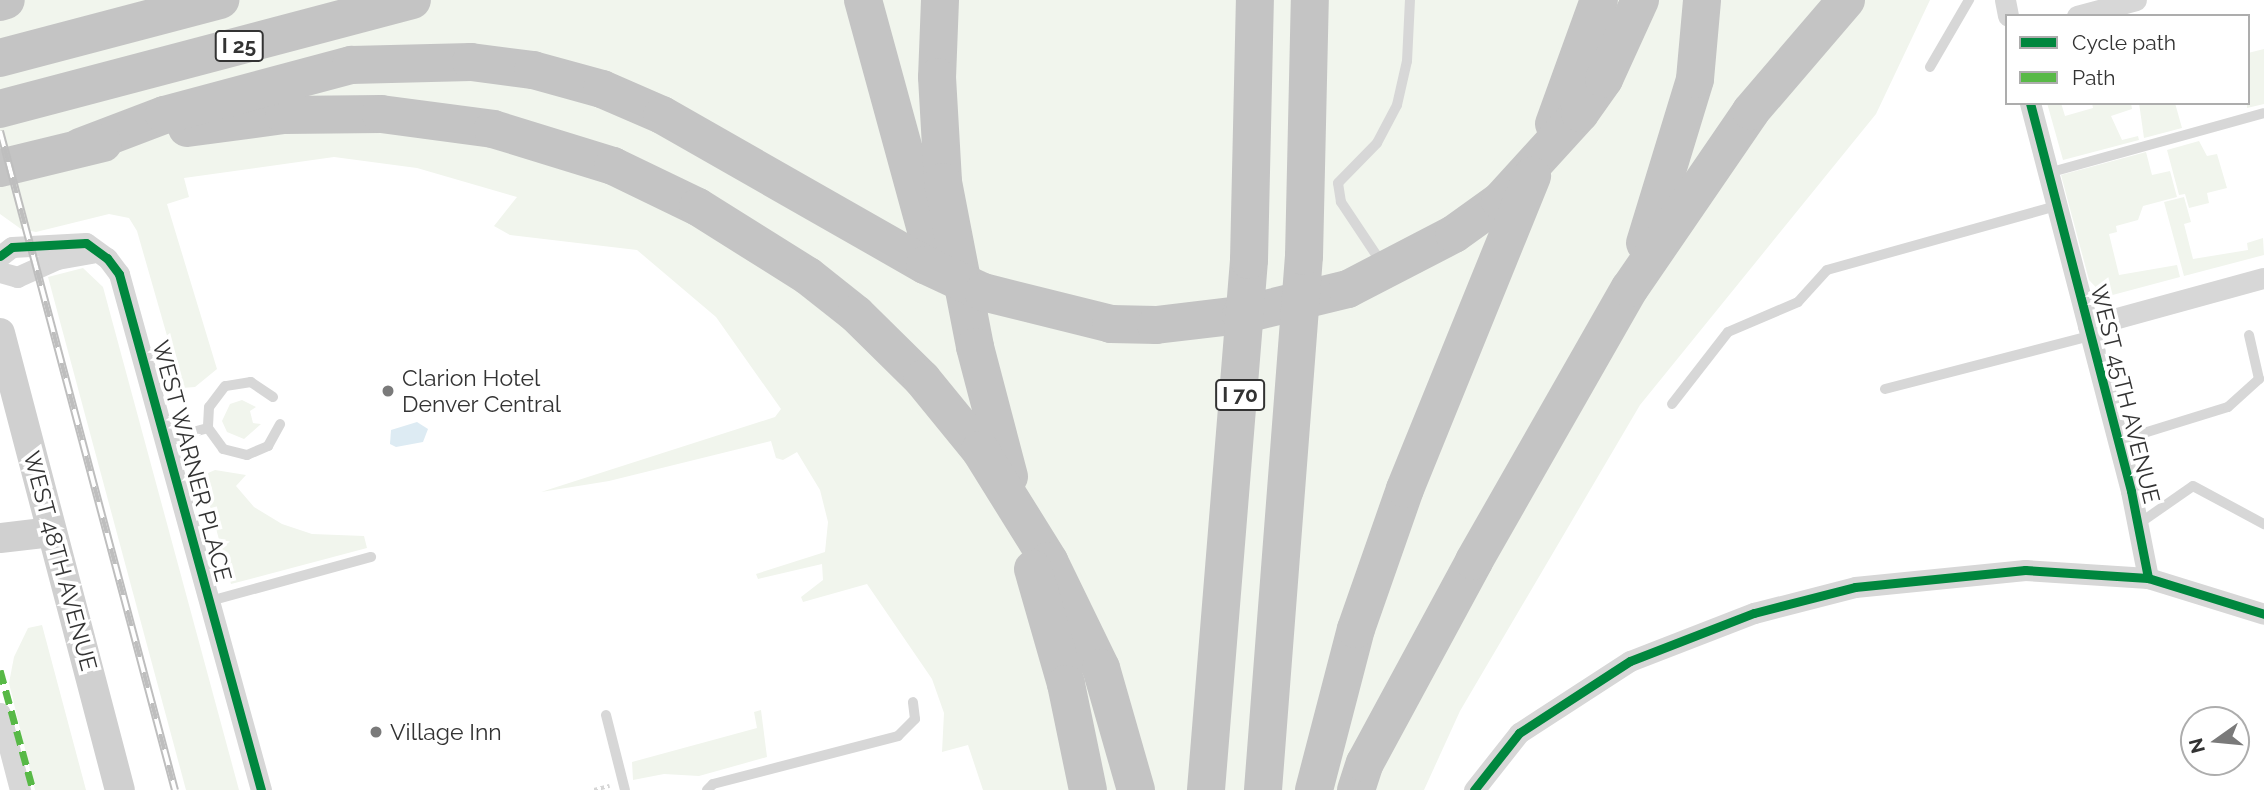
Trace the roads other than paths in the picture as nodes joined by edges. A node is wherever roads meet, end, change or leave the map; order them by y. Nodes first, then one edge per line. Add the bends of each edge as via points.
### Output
1 (6, 0) edge
2 (220, 0) edge
3 (412, 0) edge
4 (863, 0) edge
5 (940, 0) edge
6 (1255, 0) edge
7 (1310, 0) edge
8 (1410, 0) edge
9 (1599, 0) edge
10 (1640, 0) edge
11 (1702, 0) edge
12 (1846, 0) edge
13 (1969, 0) edge
14 (2136, 0) edge
15 (0, 2) edge
16 (2084, 14) edge
17 (0, 58) edge
18 (1930, 67) dead end
19 (2031, 105) edge
20 (0, 109) edge
21 (2264, 113) edge
22 (80, 147) junction
23 (0, 168) edge
24 (2048, 173) junction
25 (2056, 206) junction
26 (0, 256) edge
27 (107, 258) junction
28 (1386, 270) junction
29 (0, 272) edge
30 (2264, 278) edge
31 (1630, 288) junction
32 (2089, 330) junction
33 (0, 333) edge
34 (2249, 335) dead end
35 (1885, 389) dead end
36 (273, 397) dead end
37 (1672, 404) dead end
38 (280, 424) dead end
39 (208, 428) junction
40 (167, 439) junction
41 (2118, 441) junction
42 (2137, 524) junction
43 (2264, 524) edge
44 (52, 532) junction
45 (0, 538) edge
46 (371, 557) dead end
47 (2148, 578) junction
48 (1037, 586) junction
49 (210, 601) junction
50 (2264, 614) edge
51 (913, 702) dead end
52 (0, 713) edge
53 (606, 715) dead end
54 (20, 790) edge
55 (120, 790) edge
56 (261, 790) edge
57 (625, 790) edge
58 (707, 790) edge
59 (1088, 790) edge
60 (1136, 790) edge
61 (1206, 790) edge
62 (1263, 790) edge
63 (1314, 790) edge
64 (1356, 790) edge
65 (1474, 790) edge

1 - 15 highway
2 - 17 highway
3 - 20 highway, I 25
4 - 48 highway via 955,339
5 - 48 highway via 937,76 943,182 954,253
6 - 61 highway, I 70 via 1249,260
7 - 62 highway, I 70 via 1304,256
8 - 28 lane via 1407,61 1397,105 1377,143 1338,183 1341,202
9 - 63 highway via 1449,376 1356,629
10 - 28 highway via 1622,45 1580,114 1500,201 1454,234
11 - 31 highway via 1696,79
12 - 31 highway via 1751,111
13 - 18 lane
14 - 16 street
19 - 24 street, WEST 45TH AVENUE
21 - 24 lane
22 - 23 highway
22 - 28 highway via 164,115 351,65 471,62 533,71 602,89 662,115 983,292 1053,313 1111,324 1156,325 1241,315 1348,289
22 - 60 highway via 284,115 381,114 493,129 612,166 698,207 837,297 922,379 980,450 1049,561 1101,668
24 - 25 street, WEST 45TH AVENUE
25 - 32 street, WEST 45TH AVENUE
25 - 37 lane via 1827,270 1798,302 1728,332
26 - 27 street, WEST WARNER PLACE via 12,247 70,241 86,243
27 - 29 street via 83,252 17,277
27 - 40 street, WEST WARNER PLACE via 125,286
30 - 32 street
31 - 64 highway via 1474,561 1365,763
32 - 35 lane
32 - 41 street, WEST 45TH AVENUE
33 - 44 street, WEST 48TH AVENUE
34 - 41 lane via 2259,379 2228,407
36 - 39 lane via 251,382 225,386 211,402
38 - 39 lane via 268,446 247,455 223,449
39 - 40 lane
40 - 49 street, WEST WARNER PLACE
41 - 42 street, WEST 45TH AVENUE
42 - 43 lane via 2193,486
42 - 47 street, WEST 45TH AVENUE
44 - 45 street
44 - 55 street, WEST 48TH AVENUE
46 - 49 lane
47 - 50 street
47 - 65 street via 2025,570 1855,587 1754,613 1630,661 1519,733
48 - 59 highway via 1066,684
49 - 56 street, WEST WARNER PLACE
51 - 58 lane via 915,719 898,736 713,784
52 - 54 street
53 - 57 lane

